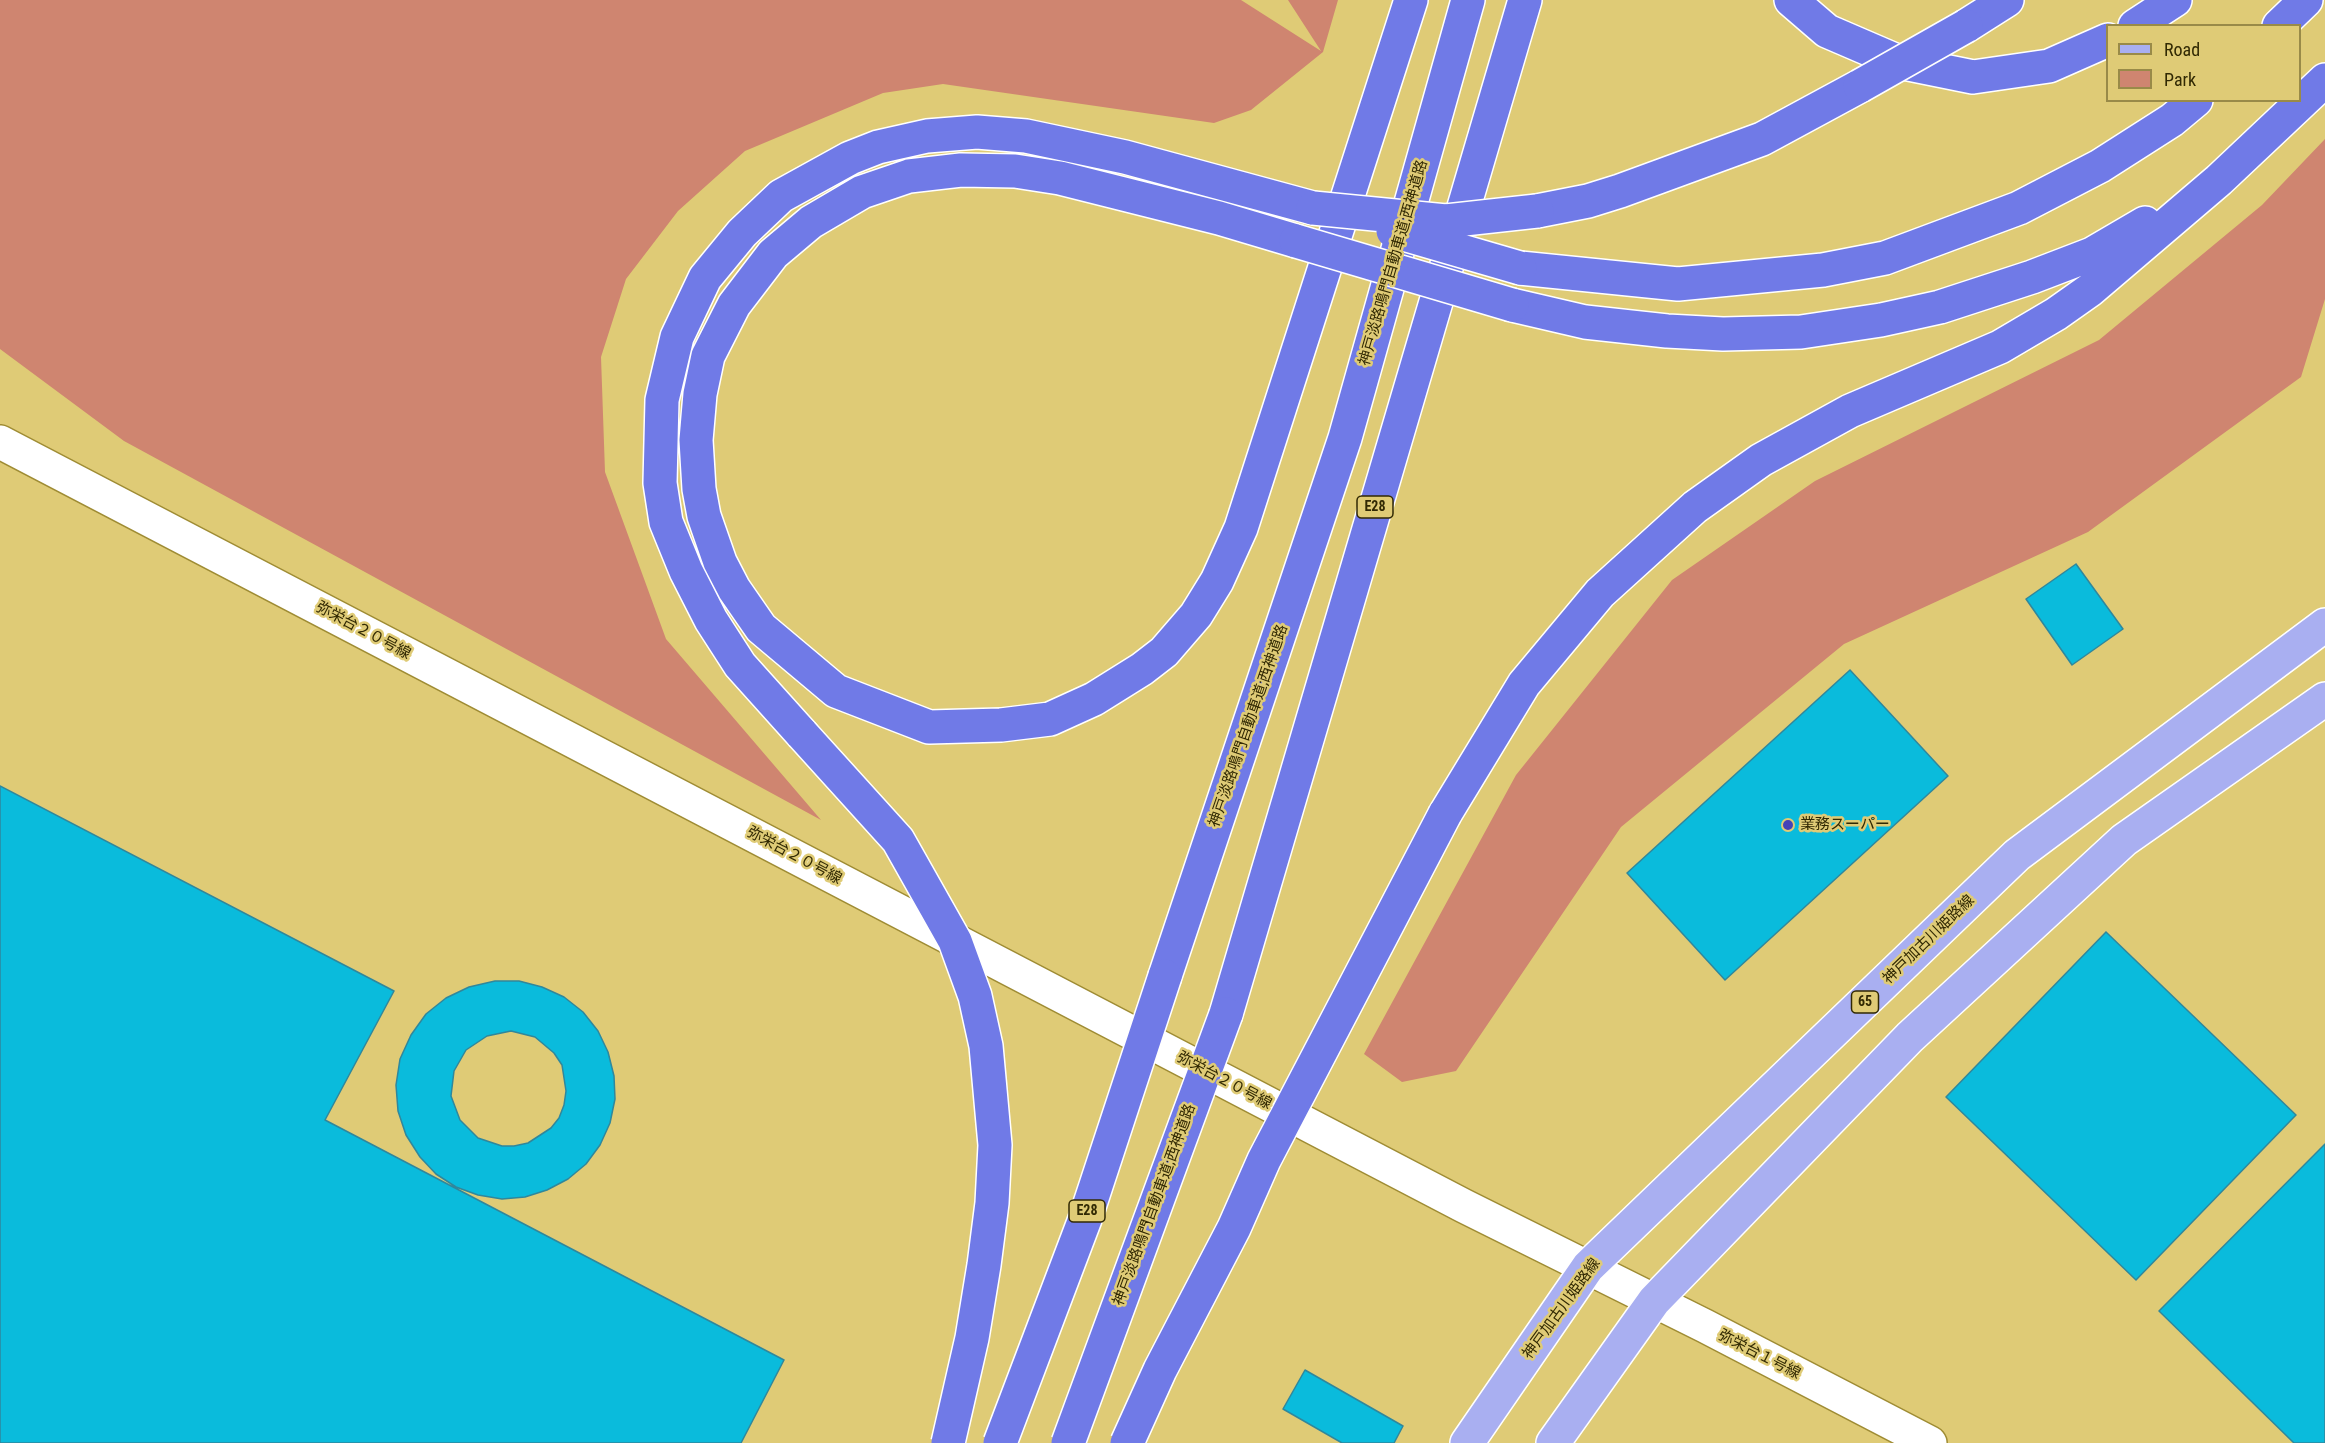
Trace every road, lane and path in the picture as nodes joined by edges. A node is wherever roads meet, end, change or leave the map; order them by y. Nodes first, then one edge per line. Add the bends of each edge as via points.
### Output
1 (1411, 0) edge
2 (1468, 0) edge
3 (1525, 0) edge
4 (1791, 0) edge
5 (2007, 0) edge
6 (2175, 0) edge
7 (2306, 0) edge
8 (2138, 24) edge
9 (2281, 24) edge
10 (2106, 41) edge
11 (2325, 80) edge
12 (2194, 102) edge
13 (2219, 180) junction
14 (1313, 208) junction
15 (0, 442) edge
16 (2325, 625) edge
17 (2325, 699) edge
18 (1588, 1267) junction
19 (1654, 1300) junction
20 (948, 1443) edge
21 (1000, 1443) edge
22 (1068, 1443) edge
23 (1127, 1443) edge
24 (1467, 1443) edge
25 (1553, 1443) edge
26 (1930, 1443) edge

1 - 13 highway, bridge via 1241,528 1217,581 1196,615 1164,652 1094,699 1050,719 929,727 836,691 761,628 720,562 699,489 696,440 708,356 734,305 773,254 812,222 862,192 909,176 961,170 1015,171 1071,181 1219,218 1296,241 1512,305 1585,322 1723,334 1802,332 1940,307 2092,254
2 - 21 highway, 神戸淡路鳴門自動車道;西神道路 / E28, bridge via 1345,438 1085,1219
3 - 22 highway, 神戸淡路鳴門自動車道;西神道路 / E28, bridge via 1226,1014
4 - 10 highway via 1827,31 1899,62 1973,77 2049,66
5 - 14 highway, bridge via 1762,139 1588,201 1446,221
6 - 8 highway
7 - 9 highway
11 - 13 highway
12 - 14 highway, bridge via 2100,166 2019,207 1885,258 1823,270 1678,284 1520,268
13 - 23 highway, bridge via 2090,290 2056,314 2000,347 1850,411 1761,460 1695,507 1600,593 1524,684 1445,814 1264,1160
14 - 20 highway, bridge via 1125,157 1026,136 977,132 927,136 850,158 781,196 742,233 705,278 677,337 662,400 660,483 666,522 686,571 740,665 898,840 955,941 975,996 986,1046 995,1145 992,1203 972,1338
15 - 18 street, 弥栄台２０号線 via 1464,1206
16 - 18 main road, 神戸加古川姫路線 / 65 via 2017,855
17 - 19 main road via 2124,840 1910,1037
18 - 19 street, 弥栄台１号線
18 - 24 main road, 神戸加古川姫路線 / 65
19 - 25 main road
19 - 26 street, 弥栄台１号線

